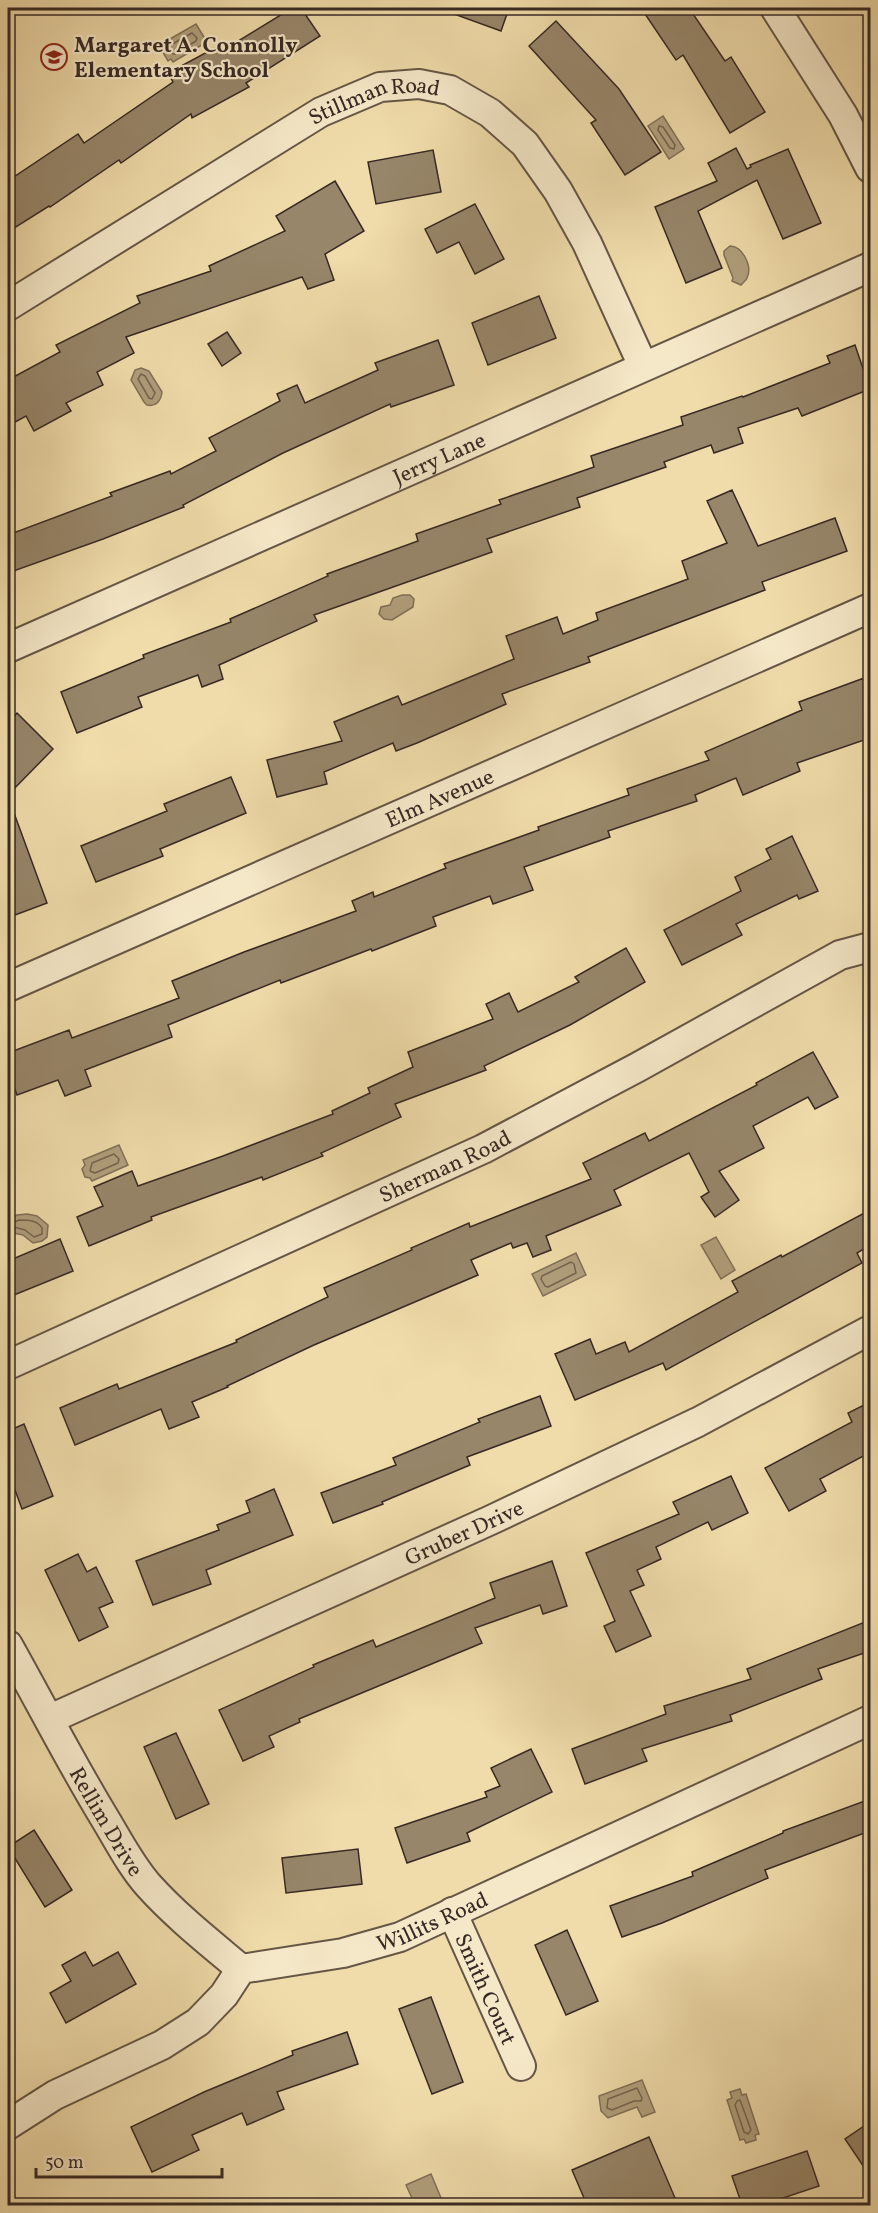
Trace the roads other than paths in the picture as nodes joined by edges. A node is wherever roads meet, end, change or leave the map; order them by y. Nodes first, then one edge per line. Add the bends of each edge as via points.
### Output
1 (775, 8) edge
2 (870, 168) edge
3 (870, 267) edge
4 (8, 306) edge
5 (643, 366) junction
6 (870, 608) edge
7 (8, 648) edge
8 (870, 947) edge
9 (8, 987) edge
10 (870, 1330) edge
11 (8, 1365) edge
12 (8, 1645) edge
13 (50, 1719) junction
14 (870, 1720) edge
15 (452, 1912) junction
16 (241, 1969) junction
17 (522, 2066) dead end
18 (8, 2125) edge

1 - 2 street via 843,115
3 - 5 street, Jerry Lane
4 - 5 street, Stillman Road via 321,112 380,87 418,84 450,90 490,113 525,144 558,191 587,243
5 - 7 street, Jerry Lane
6 - 9 street, Elm Avenue
8 - 11 street, Sherman Road via 840,955 483,1149
10 - 13 street, Gruber Drive via 646,1447
12 - 13 street, Rellim Drive
13 - 16 street, Rellim Drive via 77,1771 149,1886
14 - 15 street, Willits Road
15 - 16 street, Willits Road via 400,1937 343,1953
15 - 17 street, Smith Court
16 - 18 street via 224,1995 198,2022 162,2045 55,2095

